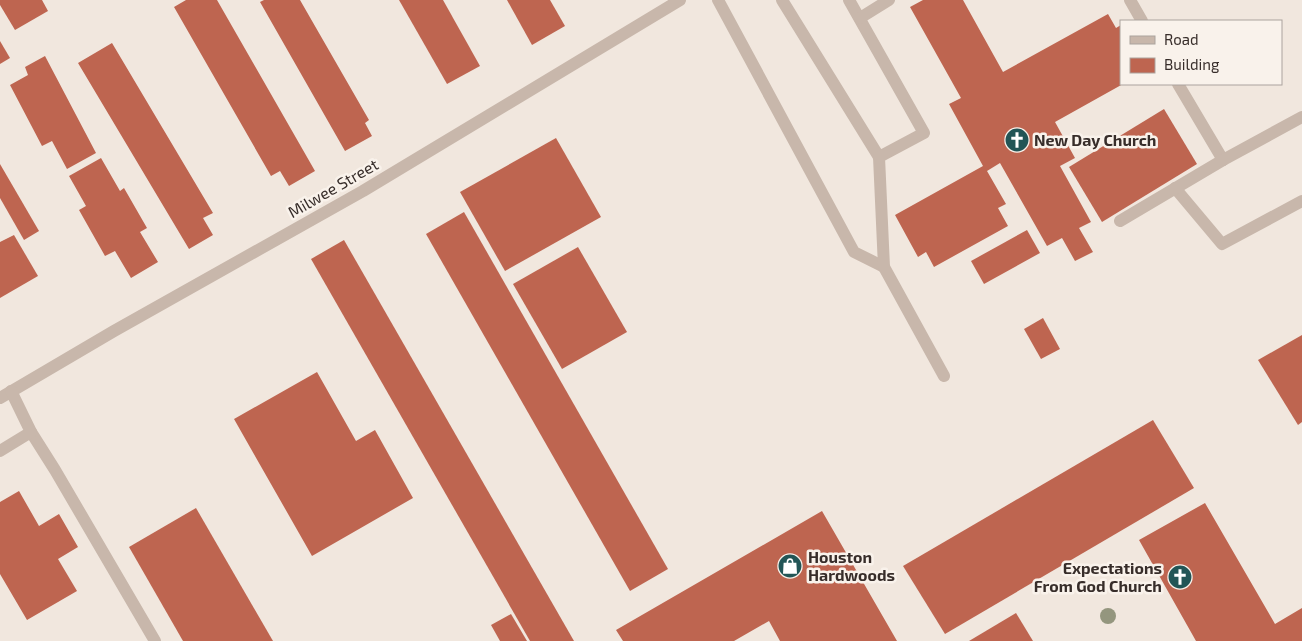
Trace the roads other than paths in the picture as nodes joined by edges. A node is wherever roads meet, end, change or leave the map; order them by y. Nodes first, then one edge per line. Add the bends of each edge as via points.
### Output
1 (680, 0) edge
2 (718, 0) edge
3 (782, 0) edge
4 (849, 0) edge
5 (889, 0) edge
6 (1130, 0) edge
7 (860, 18) junction
8 (1141, 20) edge
9 (1179, 85) edge
10 (1302, 117) edge
11 (879, 157) junction
12 (1223, 160) junction
13 (1175, 188) junction
14 (1302, 201) edge
15 (1120, 221) dead end
16 (884, 267) junction
17 (944, 376) dead end
18 (6, 395) edge
19 (31, 432) junction
20 (0, 451) edge
21 (155, 641) edge

1 - 18 street, Milwee Street via 362,191
2 - 16 street via 854,252
3 - 11 street
4 - 7 street
5 - 7 street
6 - 8 street
7 - 11 street via 924,133
9 - 12 street
10 - 12 street
11 - 16 street
12 - 13 street
13 - 14 street via 1222,244
13 - 15 street
16 - 17 street
18 - 19 street
19 - 20 street
19 - 21 street

